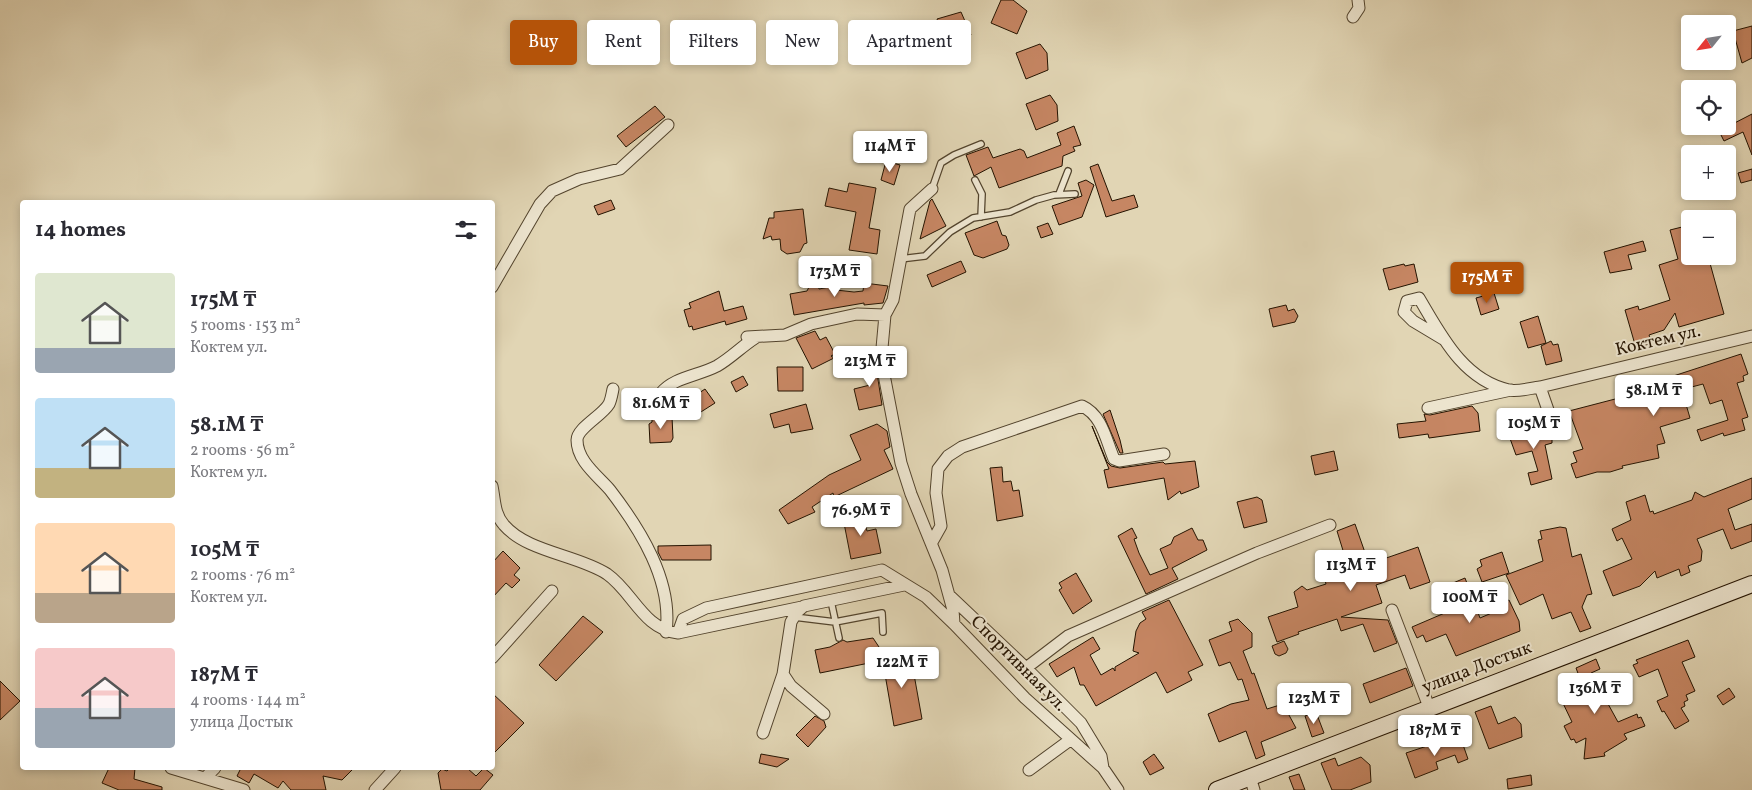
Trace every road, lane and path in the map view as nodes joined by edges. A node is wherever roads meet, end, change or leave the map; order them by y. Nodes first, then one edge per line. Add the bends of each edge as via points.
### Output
1 (1358, 0) edge
2 (1353, 17) dead end
3 (668, 125) dead end
4 (981, 144) dead end
5 (1068, 171) dead end
6 (975, 180) dead end
7 (932, 189) joint
8 (1059, 194) junction
9 (1075, 194) dead end
10 (981, 217) junction
11 (900, 258) junction
12 (495, 282) edge
13 (885, 315) junction
14 (1752, 336) edge
15 (1444, 339) dead end
16 (1540, 387) junction
17 (613, 390) dead end
18 (1511, 390) junction
19 (661, 393) dead end
20 (1428, 408) dead end
21 (1556, 433) dead end
22 (1164, 454) dead end
23 (495, 508) edge
24 (1330, 525) dead end
25 (932, 542) junction
26 (1752, 584) edge
27 (905, 586) junction
28 (552, 591) dead end
29 (950, 596) junction
30 (831, 601) junction
31 (804, 606) junction
32 (1392, 610) dead end
33 (794, 617) junction
34 (835, 622) junction
35 (954, 624) junction
36 (666, 632) junction
37 (883, 632) dead end
38 (678, 633) junction
39 (839, 638) dead end
40 (495, 655) edge
41 (1026, 668) junction
42 (783, 674) junction
43 (1429, 707) junction
44 (824, 714) dead end
45 (763, 733) dead end
46 (1070, 740) junction
47 (1103, 768) junction
48 (178, 770) edge
49 (213, 770) edge
50 (393, 770) edge
51 (1029, 770) dead end
52 (205, 778) junction
53 (1252, 784) edge
54 (244, 790) edge
55 (375, 790) edge
56 (1118, 790) edge
57 (1217, 790) edge

1 - 2 street via 1359,8
3 - 12 street via 620,169 579,179 552,191 540,204
4 - 7 lane via 941,163
5 - 8 lane
6 - 10 lane via 982,194
7 - 11 street via 910,209
8 - 9 lane
8 - 10 lane via 1010,212
10 - 11 lane via 973,218 950,232 925,256
11 - 13 street via 893,300
13 - 19 street via 857,314 811,324 785,335 751,338 733,356 715,367 668,384
13 - 25 street via 880,359 887,400 901,463
14 - 16 street, Коктем ул.
15 - 18 street, Коктем ул. via 1463,364 1489,383
16 - 18 street, Коктем ул.
16 - 21 street
17 - 36 street via 608,404 596,419 580,431 578,446 594,474 609,489 643,539 653,559 668,615
18 - 20 street
22 - 25 street via 1114,459 1098,417 1082,406 962,448 948,456 938,469 936,492 942,526
23 - 36 street via 512,532 606,574 653,625
24 - 41 street via 1256,553 1068,636
25 - 29 street
26 - 43 main road, улица Достык
27 - 30 street
27 - 35 street, Спортивная ул. via 926,597
27 - 38 street, Спортивная ул. via 882,570 706,608 683,619
28 - 40 street
29 - 35 street
29 - 41 street, Спортивная ул.
30 - 31 street
30 - 34 lane
31 - 33 street
31 - 38 street
32 - 43 street
33 - 34 lane
33 - 42 street
34 - 37 lane via 882,613
34 - 39 lane
35 - 46 street, Спортивная ул.
36 - 38 street
41 - 47 street, Спортивная ул. via 1081,723 1100,756
42 - 44 street via 791,686
42 - 45 street
43 - 53 main road, улица Достык
46 - 47 street, Спортивная ул.
46 - 51 street
47 - 56 street, Спортивная ул.
48 - 52 street
49 - 52 street
50 - 55 street
52 - 54 street
53 - 57 main road, улица Достык

